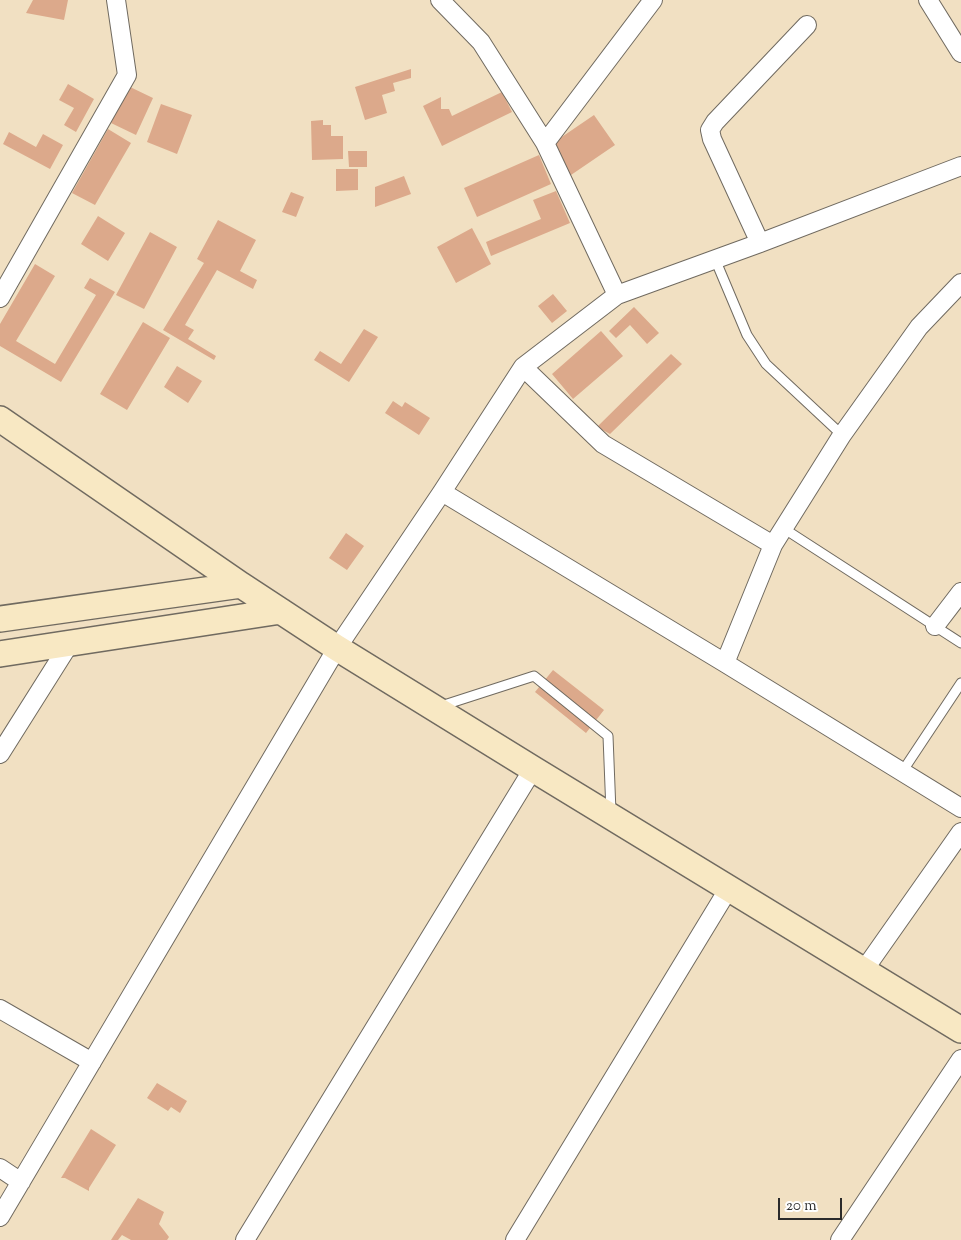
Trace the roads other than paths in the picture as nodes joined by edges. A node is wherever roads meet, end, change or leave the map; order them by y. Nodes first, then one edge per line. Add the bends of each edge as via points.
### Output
1 (116, 0) edge
2 (440, 0) edge
3 (653, 0) edge
4 (928, 0) edge
5 (807, 25) dead end
6 (961, 53) edge
7 (544, 144) junction
8 (961, 166) edge
9 (760, 243) junction
10 (715, 259) junction
11 (961, 283) edge
12 (617, 295) junction
13 (0, 298) edge
14 (523, 367) junction
15 (0, 419) edge
16 (842, 435) junction
17 (442, 492) junction
18 (783, 528) junction
19 (773, 546) junction
20 (241, 585) junction
21 (961, 592) edge
22 (281, 611) junction
23 (0, 620) edge
24 (935, 626) junction
25 (70, 643) junction
26 (961, 643) edge
27 (337, 648) junction
28 (0, 654) edge
29 (725, 663) junction
30 (961, 683) edge
31 (434, 708) junction
32 (0, 754) edge
33 (533, 769) junction
34 (902, 772) junction
35 (961, 808) edge
36 (612, 817) junction
37 (961, 832) edge
38 (729, 888) junction
39 (864, 970) junction
40 (0, 1009) edge
41 (961, 1030) edge
42 (961, 1058) edge
43 (92, 1062) junction
44 (0, 1168) edge
45 (21, 1182) junction
46 (0, 1217) edge
47 (245, 1240) edge
48 (515, 1240) edge
49 (840, 1240) edge

1 - 13 street via 126,75
2 - 7 street via 481,42
3 - 7 street
4 - 6 street
5 - 9 street via 710,130
7 - 12 street
8 - 9 street
9 - 10 street
10 - 12 street
10 - 16 lane via 747,335 766,364
11 - 16 street via 919,327
12 - 14 street
14 - 17 street
14 - 19 street via 603,444
15 - 20 main road
16 - 18 street
17 - 27 street
17 - 29 street
18 - 19 street
18 - 24 lane
19 - 29 street
20 - 22 main road
20 - 23 main road
21 - 24 street
22 - 25 main road
22 - 27 main road
24 - 26 lane
25 - 28 main road
25 - 32 street
27 - 31 main road
27 - 43 street
29 - 34 street
30 - 34 lane
31 - 33 main road
31 - 36 lane via 534,676 608,736
33 - 36 main road
33 - 47 street
34 - 35 street
36 - 38 main road
37 - 39 street
38 - 39 main road
38 - 48 street
39 - 41 main road
40 - 43 street
42 - 49 street
43 - 45 street
44 - 45 street
45 - 46 street

